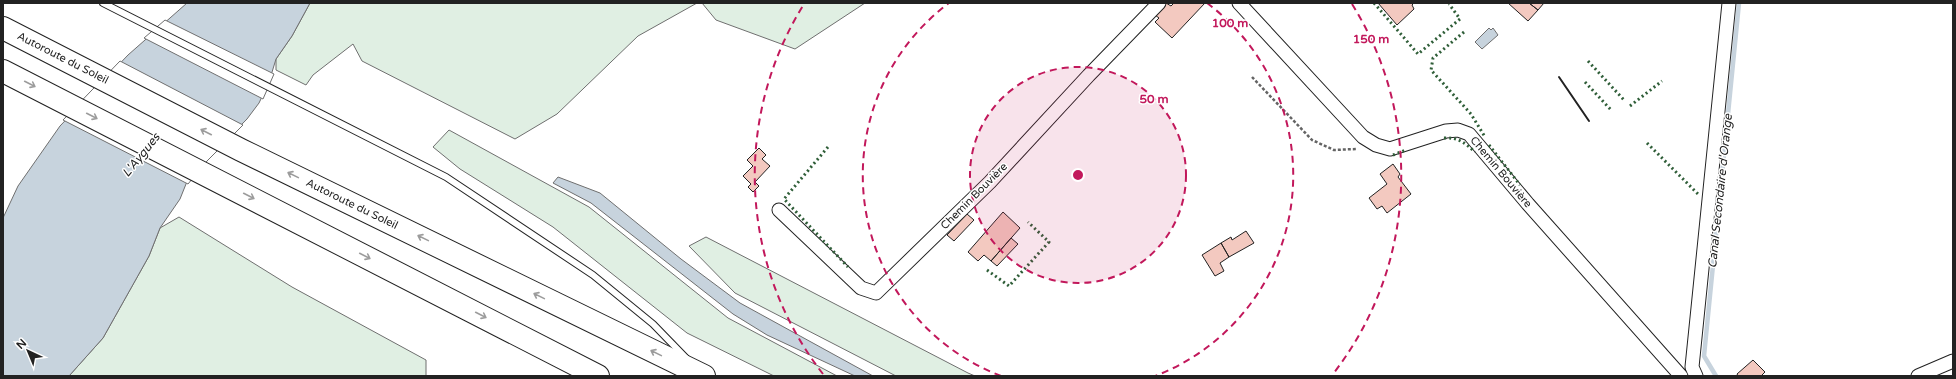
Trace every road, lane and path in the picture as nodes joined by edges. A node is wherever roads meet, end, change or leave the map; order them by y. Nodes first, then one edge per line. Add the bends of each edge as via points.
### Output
1 (1159, 3) edge
2 (1239, 3) edge
3 (1729, 3) edge
4 (104, 4) edge
5 (3, 28) edge
6 (3, 71) edge
7 (1252, 77) dead end
8 (1376, 145) junction
9 (779, 210) dead end
10 (1953, 361) edge
11 (598, 376) edge
12 (704, 376) edge
13 (1681, 376) edge
14 (1696, 376) edge
15 (1918, 376) edge

1 - 9 street, Chemin Bouvière via 990,182 876,293 861,288
2 - 8 street, Chemin Bouvière via 1363,137
3 - 14 street via 1692,367
4 - 12 lane via 446,177 587,271 653,324
12 -> 5 highway, Autoroute du Soleil via 241,150
6 -> 11 highway
7 - 8 path via 1312,140 1322,146 1334,150 1352,150
8 - 13 street, Chemin Bouvière via 1390,149 1446,131 1458,130 1469,134 1543,222
10 - 15 street

